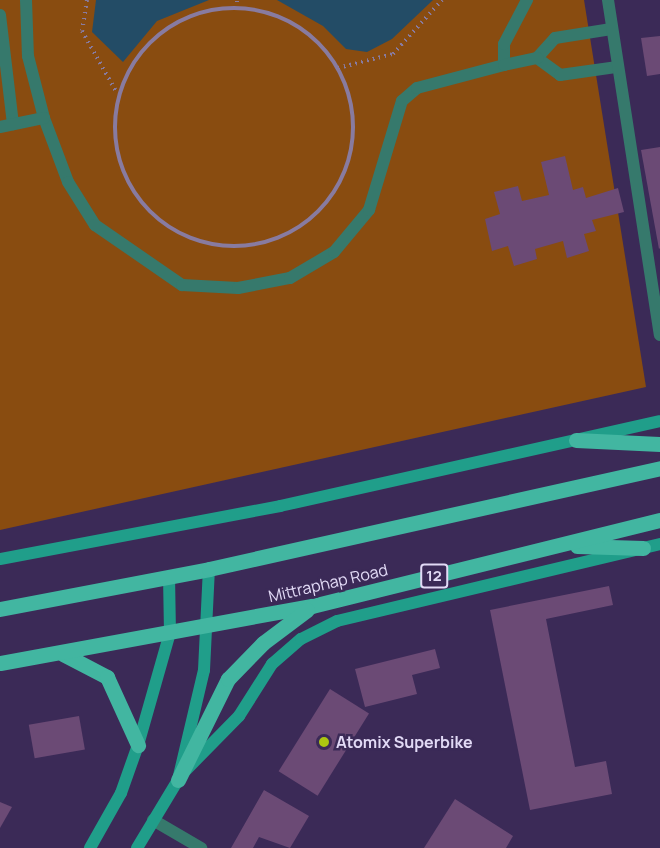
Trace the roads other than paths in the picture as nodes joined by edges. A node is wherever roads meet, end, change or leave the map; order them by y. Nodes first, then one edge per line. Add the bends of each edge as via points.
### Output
1 (26, 0) edge
2 (527, 0) edge
3 (608, 0) edge
4 (0, 15) edge
5 (611, 29) junction
6 (537, 58) junction
7 (504, 65) junction
8 (617, 67) junction
9 (44, 118) junction
10 (13, 124) junction
11 (0, 127) edge
12 (660, 335) edge
13 (660, 421) edge
14 (576, 440) junction
15 (660, 444) edge
16 (660, 468) edge
17 (660, 520) edge
18 (660, 544) edge
19 (558, 545) junction
20 (643, 548) junction
21 (0, 559) edge
22 (209, 569) junction
23 (169, 577) junction
24 (312, 606) junction
25 (0, 609) edge
26 (207, 629) junction
27 (170, 633) junction
28 (62, 654) junction
29 (0, 663) edge
30 (138, 745) junction
31 (178, 780) junction
32 (153, 820) junction
33 (90, 848) edge
34 (137, 848) edge
35 (201, 848) edge

1 - 9 street via 28,56
2 - 7 street via 504,44
3 - 5 street
4 - 10 street
5 - 6 street via 555,38
5 - 8 street
6 - 7 street
6 - 8 street via 560,75
7 - 9 street via 417,88 393,119 387,164 369,210 334,252 290,278 238,288 182,285 95,225 68,182
8 - 12 street
9 - 10 street
10 - 11 street
13 - 14 main road
14 - 15 main road
14 - 21 main road via 280,506
16 - 22 main road
17 - 19 main road, Mittraphap Road / 12
18 - 20 main road
19 - 20 main road
19 - 24 main road, Mittraphap Road / 12
20 - 31 main road via 337,621 301,639 272,664 239,716
22 - 23 main road
22 - 26 main road
23 - 25 main road
23 - 27 main road
24 - 26 main road, Mittraphap Road / 12
24 - 31 main road via 263,643 228,679
26 - 27 main road, Mittraphap Road / 12
26 - 31 main road via 204,670
27 - 28 main road, Mittraphap Road / 12
27 - 30 main road
28 - 29 main road, Mittraphap Road / 12
28 - 30 main road via 107,677
30 - 33 main road via 121,793
31 - 32 main road
32 - 34 main road
32 - 35 street

